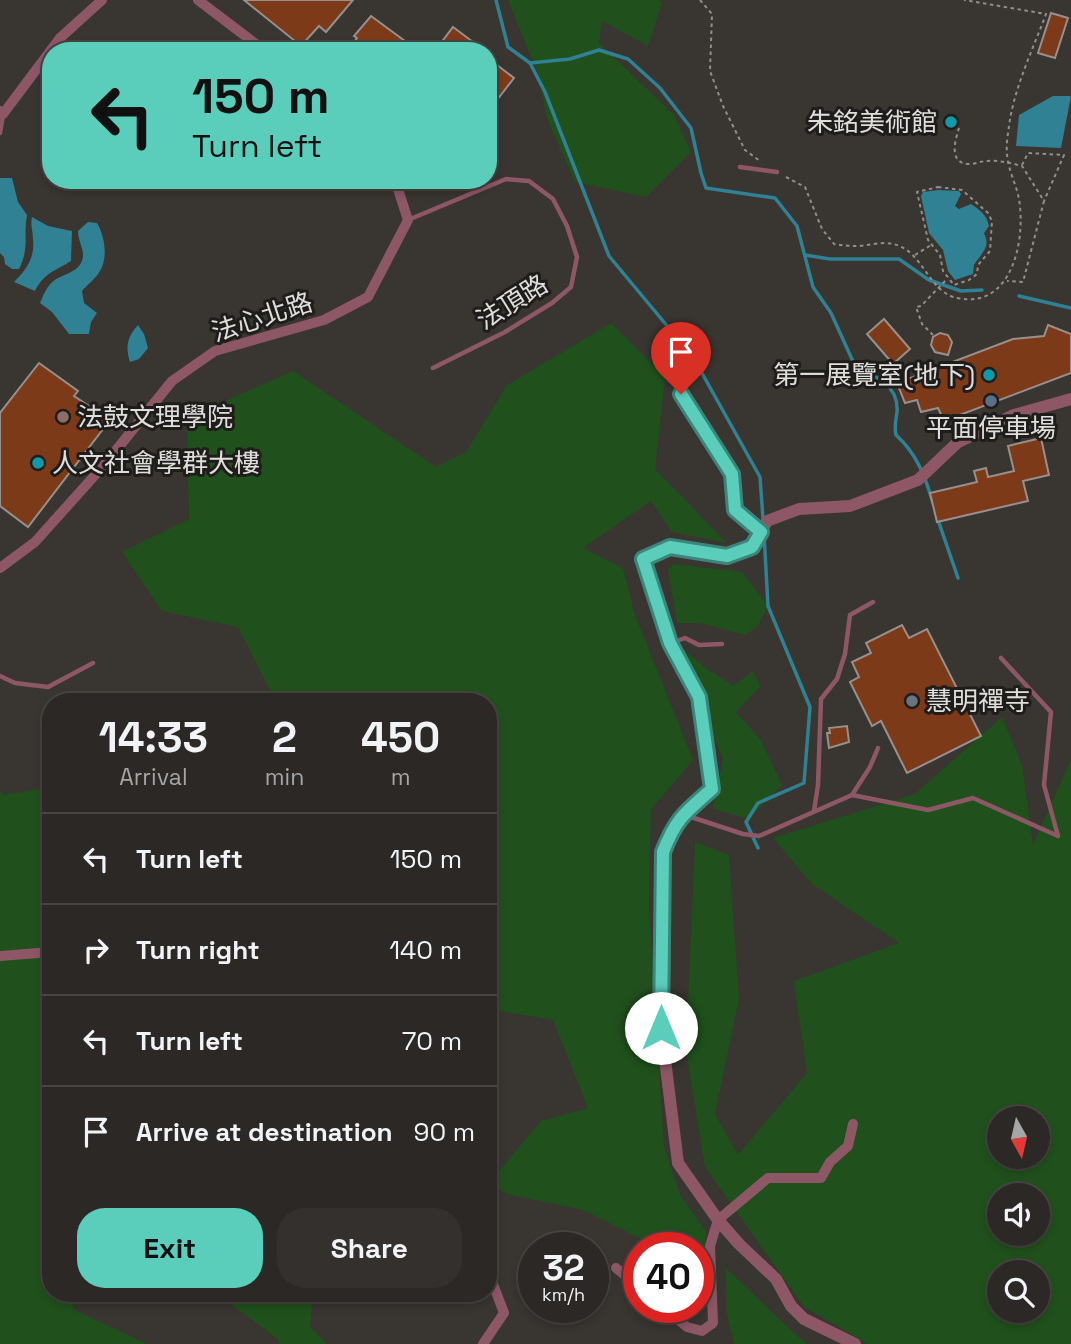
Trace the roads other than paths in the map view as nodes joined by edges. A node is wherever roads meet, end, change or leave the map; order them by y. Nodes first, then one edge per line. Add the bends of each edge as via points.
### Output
1 (102, 0) edge
2 (198, 0) edge
3 (57, 42) edge
4 (253, 42) edge
5 (42, 61) edge
6 (2, 113) edge
7 (0, 133) edge
8 (740, 167) dead end
9 (777, 172) road end
10 (497, 183) edge
11 (398, 189) edge
12 (482, 189) edge
13 (408, 220) junction
14 (433, 368) dead end
15 (681, 394) dead end
16 (1071, 399) edge
17 (761, 532) junction
18 (0, 568) edge
19 (873, 602) dead end
20 (670, 643) junction
21 (722, 644) dead end
22 (1001, 658) dead end
23 (93, 663) dead end
24 (0, 676) edge
25 (878, 748) dead end
26 (852, 795) junction
27 (814, 810) junction
28 (684, 814) junction
29 (42, 953) edge
30 (0, 956) edge
31 (853, 1124) dead end
32 (718, 1220) junction
33 (714, 1233) edge
34 (616, 1268) dead end
35 (623, 1274) edge
36 (497, 1295) edge
37 (682, 1323) edge
38 (713, 1323) edge
39 (483, 1344) edge
40 (855, 1344) edge

1 - 3 street
2 - 4 street
5 - 6 street
6 - 7 lane
8 - 9 lane
10 - 14 lane, 法頂路 via 529,181 554,199 577,257 570,287 505,332
11 - 13 street
12 - 13 lane, 法頂路
13 - 18 street, 法心北路 via 368,297 324,320 215,351 172,381 35,542
15 - 17 lane via 732,474 735,510
16 - 17 street via 1014,415 958,442 918,480 850,506 799,509 768,521
17 - 20 street via 752,547 727,556 670,547 643,559
19 - 27 lane via 850,615 837,679 821,698
20 - 21 lane via 685,638 699,645
20 - 28 street via 699,697 712,789
22 - 26 lane via 1051,712 1044,785 1058,836 973,798 928,810
23 - 24 lane via 48,687
25 - 26 lane
26 - 27 lane
27 - 28 lane via 759,835
28 - 32 street via 672,828 663,852 661,1028 678,1163
29 - 30 street
31 - 32 street via 848,1146 821,1178 768,1178
32 - 33 street
32 - 40 street via 776,1279 804,1319
34 - 35 street
36 - 39 street via 504,1313
37 - 38 street via 702,1331

